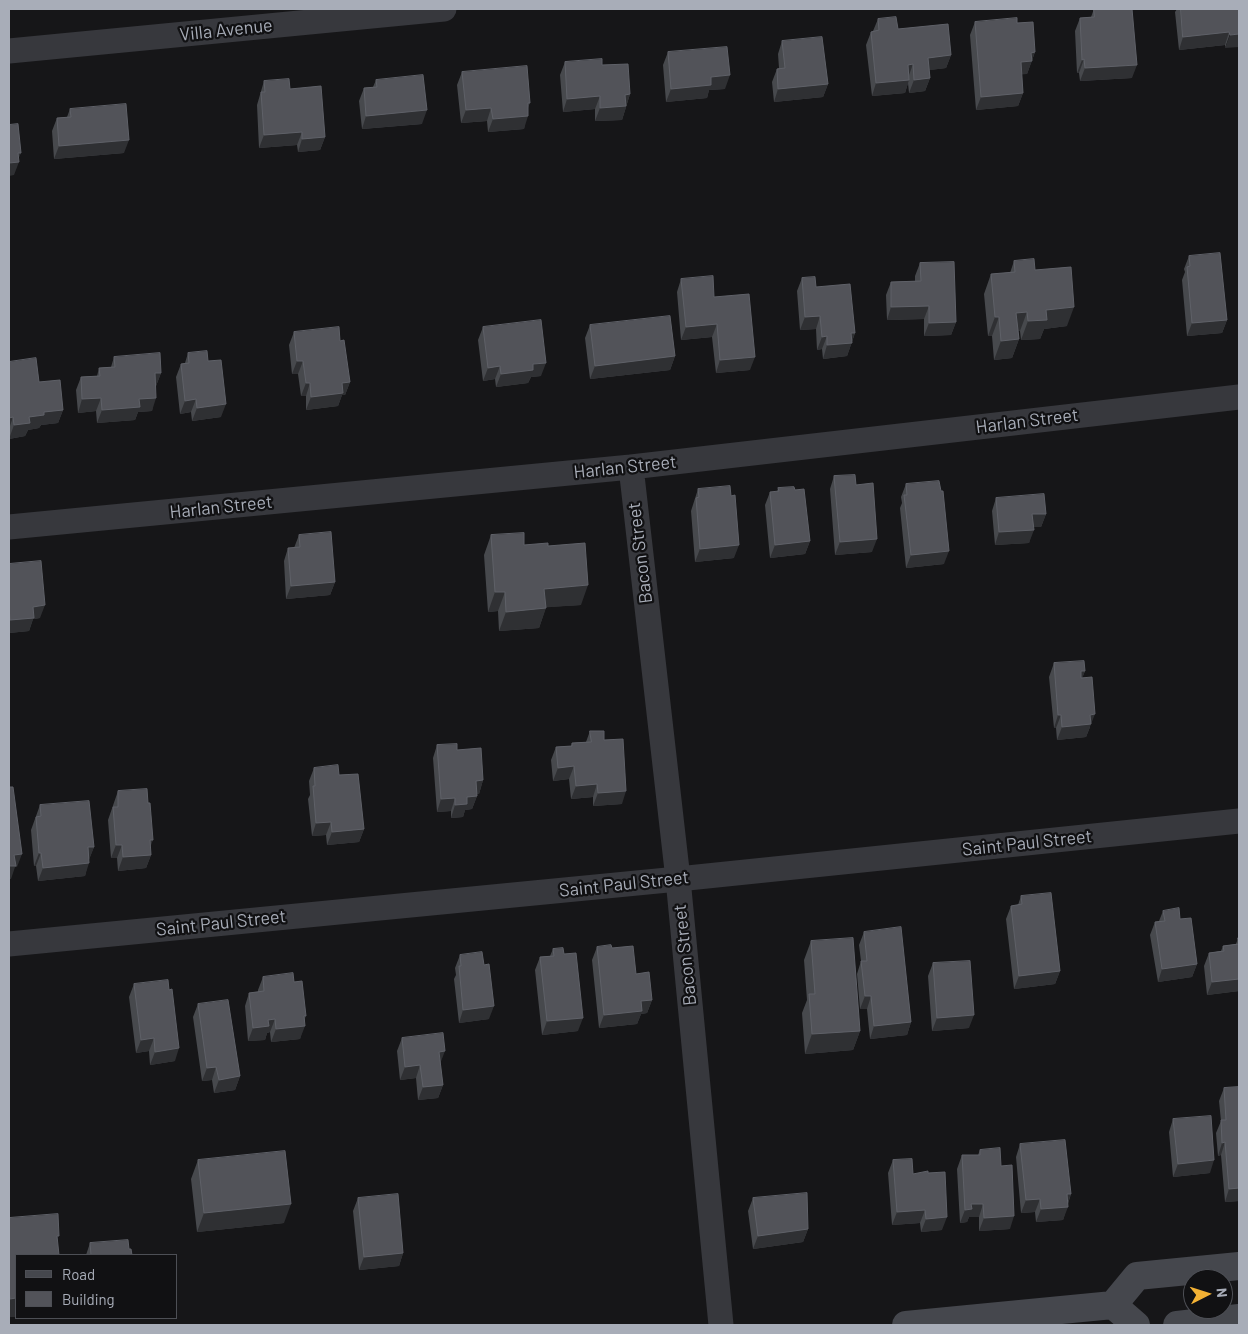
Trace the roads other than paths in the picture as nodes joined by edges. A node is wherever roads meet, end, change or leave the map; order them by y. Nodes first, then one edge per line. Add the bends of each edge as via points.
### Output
1 (444, 9) edge
2 (9, 51) edge
3 (1239, 397) edge
4 (631, 467) junction
5 (9, 527) edge
6 (1239, 821) edge
7 (678, 879) junction
8 (9, 944) edge
9 (1239, 1266) edge
10 (1113, 1305) junction
11 (1239, 1318) edge
12 (721, 1325) edge
13 (906, 1325) edge
14 (1136, 1325) edge
15 (1177, 1325) edge

1 - 2 street, Villa Avenue
3 - 4 street, Harlan Street
4 - 5 street, Harlan Street
4 - 7 street, Bacon Street
6 - 7 street, Saint Paul Street
7 - 8 street, Saint Paul Street
7 - 12 street, Bacon Street
9 - 10 main road via 1137,1276
10 - 13 main road
10 - 14 main road
11 - 15 main road

